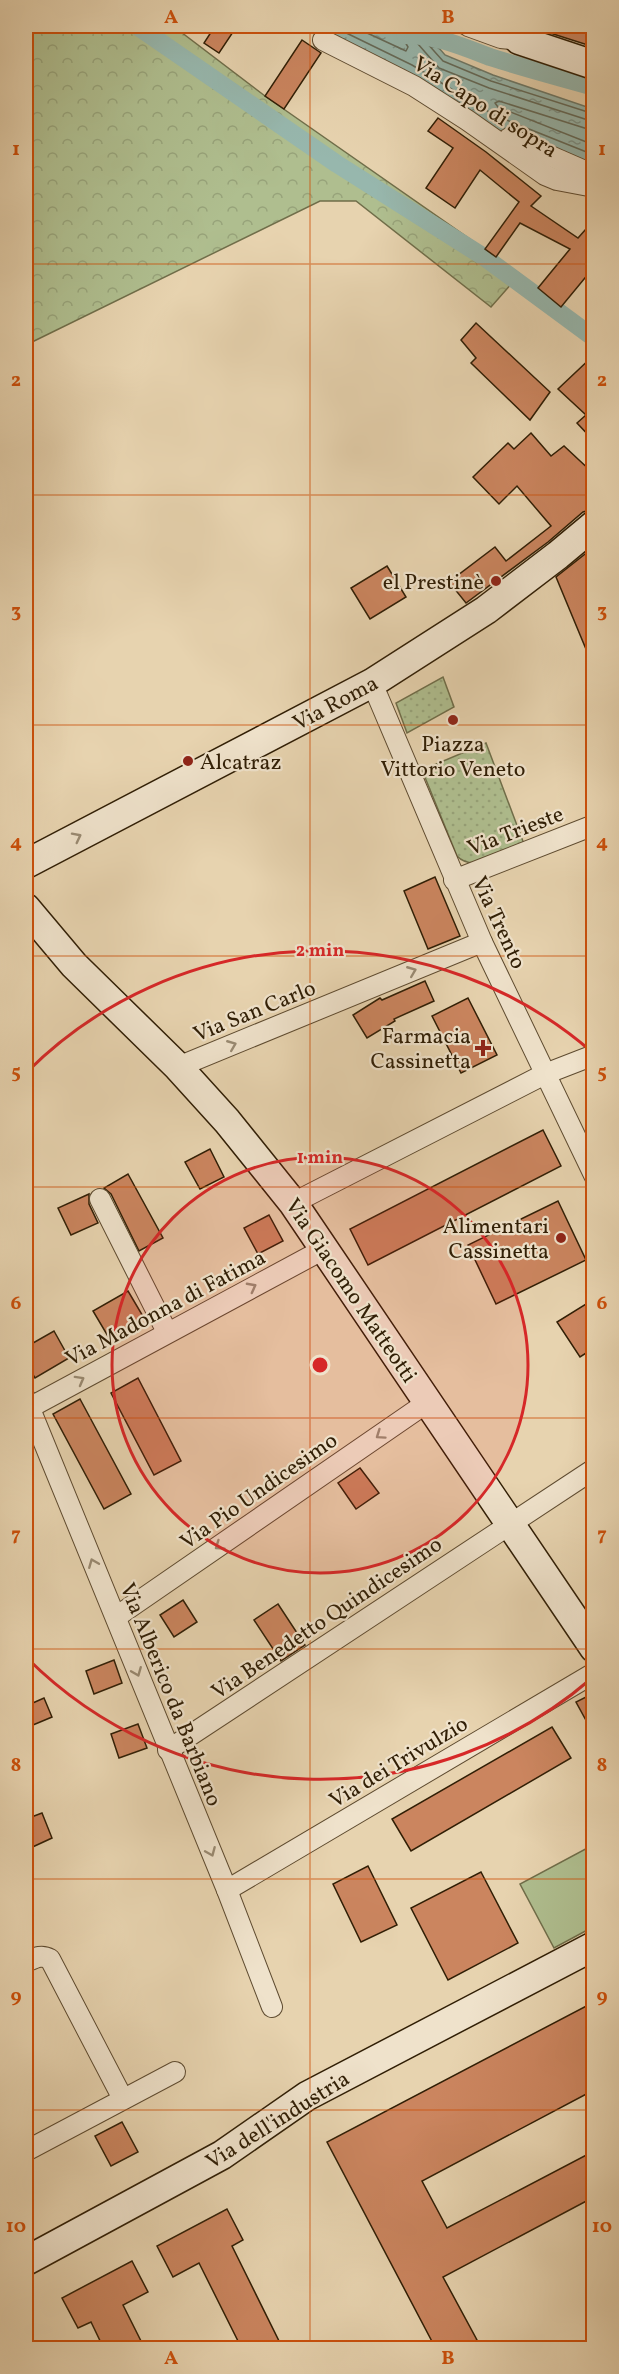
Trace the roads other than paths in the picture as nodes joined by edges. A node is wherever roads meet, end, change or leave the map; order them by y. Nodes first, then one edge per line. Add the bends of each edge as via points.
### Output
1 (468, 26) edge
2 (513, 33) edge
3 (323, 40) dead end
4 (594, 65) edge
5 (594, 175) edge
6 (594, 186) edge
7 (594, 525) edge
8 (372, 683) junction
9 (594, 825) edge
10 (26, 864) edge
11 (454, 880) junction
12 (26, 909) edge
13 (482, 942) junction
14 (594, 1055) edge
15 (178, 1067) junction
16 (545, 1074) junction
17 (594, 1175) edge
18 (100, 1199) dead end
19 (293, 1203) junction
20 (324, 1249) junction
21 (167, 1332) junction
22 (428, 1402) junction
23 (27, 1404) edge
24 (594, 1468) edge
25 (511, 1523) junction
26 (116, 1617) junction
27 (594, 1648) edge
28 (594, 1673) edge
29 (168, 1750) junction
30 (227, 1890) junction
31 (594, 1946) edge
32 (26, 1962) edge
33 (272, 2007) dead end
34 (175, 2072) dead end
35 (123, 2099) junction
36 (26, 2151) edge
37 (26, 2261) edge

1 - 2 street via 501,38
2 - 4 street
3 - 6 street, Via Capo di sopra via 414,87 545,175
5 - 6 street via 509,138 505,145 548,173
7 - 8 street, Via Roma via 486,610
10 -> 8 street, Via Roma
8 - 11 street, Via Trento
9 - 11 street, Via Trieste
11 - 13 street, Via Trento
12 - 15 street, Via Giacomo Matteotti via 74,965
15 -> 13 street, Via San Carlo
13 - 16 street, Via Trento
14 - 16 street
15 - 19 street, Via Giacomo Matteotti
16 - 17 street, Via Trento
16 - 19 street
18 - 21 street
19 - 20 street, Via Giacomo Matteotti
21 -> 20 street, Via Madonna di Fatima
20 - 22 street, Via Giacomo Matteotti
23 -> 21 street, Via Madonna di Fatima
22 - 25 street, Via Giacomo Matteotti
22 -> 26 street, Via Pio Undicesimo
26 -> 23 street, Via Alberico da Barbiano
24 - 25 street, Via Benedetto Quindicesimo
25 - 27 street, Via Giacomo Matteotti
25 - 29 street, Via Benedetto Quindicesimo
26 -> 29 street, Via Alberico da Barbiano
28 - 30 street, Via dei Trivulzio
29 -> 30 street, Via Alberico da Barbiano
30 - 33 street, Via Alberico da Barbiano
31 - 37 street, Via dell'industria via 307,2096 222,2155
32 - 35 street via 36,1957 50,1959
34 - 35 street
35 - 36 street

